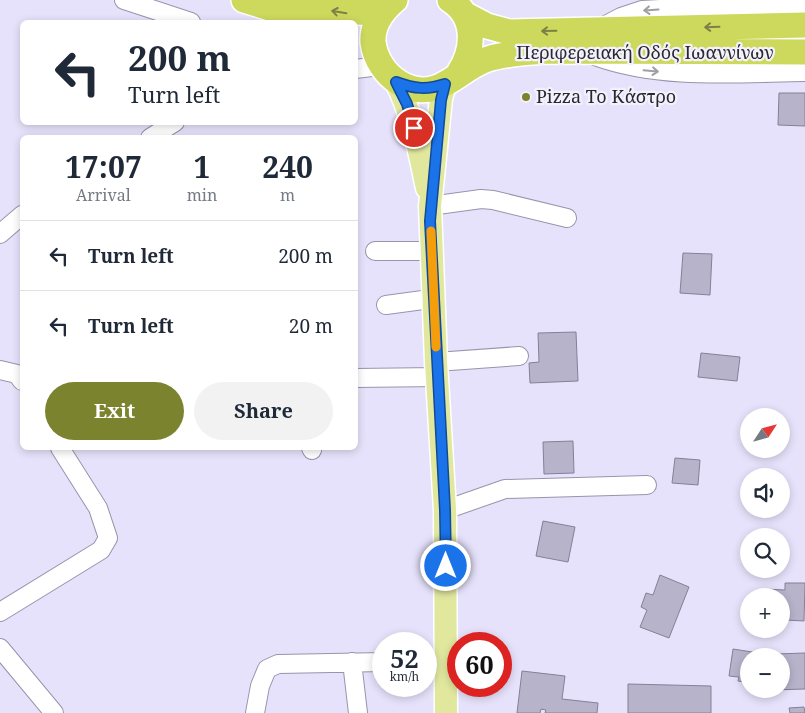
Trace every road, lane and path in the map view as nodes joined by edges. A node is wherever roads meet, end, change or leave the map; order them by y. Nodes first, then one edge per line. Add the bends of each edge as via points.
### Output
1 (124, 0) edge
2 (244, 0) edge
3 (389, 6) edge
4 (457, 7) edge
5 (805, 8) edge
6 (299, 15) edge
7 (184, 20) edge
8 (805, 25) edge
9 (592, 42) junction
10 (805, 52) edge
11 (376, 60) edge
12 (358, 68) edge
13 (805, 72) edge
14 (452, 79) junction
15 (170, 125) edge
16 (155, 135) edge
17 (430, 206) junction
18 (20, 217) edge
19 (567, 218) dead end
20 (0, 234) edge
21 (431, 250) junction
22 (375, 251) dead end
23 (434, 301) junction
24 (386, 305) dead end
25 (520, 356) dead end
26 (0, 370) edge
27 (437, 370) junction
28 (20, 378) edge
29 (358, 378) edge
30 (61, 450) edge
31 (647, 485) dead end
32 (445, 510) junction
33 (0, 612) edge
34 (437, 644) edge
35 (0, 648) edge
36 (352, 662) junction
37 (372, 662) edge
38 (437, 666) edge
39 (54, 713) edge
40 (255, 713) edge
41 (358, 713) edge
42 (446, 713) edge

1 - 7 street
2 - 6 highway
3 -> 6 highway via 350,14 332,11
3 - 11 highway via 376,24 373,38
9 -> 4 highway, Περιφερειακή Οδός Ιωαννίνων via 510,32 487,26
4 - 14 highway, Περιφερειακή Οδός Ιωαννίνων via 470,28 471,44 468,60
5 -> 9 street via 642,10 621,17
8 -> 9 highway, Περιφερειακή Οδός Ιωαννίνων
9 - 10 highway, Περιφερειακή Οδός Ιωαννίνων
9 -> 13 street via 622,66 649,71
9 - 14 highway, Περιφερειακή Οδός Ιωαννίνων via 546,51 510,53 484,61
11 - 12 street
11 - 14 highway, Περιφερειακή Οδός Ιωαννίνων via 412,88 429,89
11 - 17 main road via 407,104
14 - 17 main road via 441,100
15 - 16 street
17 - 19 street via 493,200
17 - 21 main road
18 - 20 street
21 - 22 street
21 - 23 main road
23 - 24 street
23 - 27 main road
25 - 27 street
26 - 28 street via 17,374
27 - 29 street
27 - 32 main road
30 - 33 street via 98,508 108,538 101,550
31 - 32 street via 505,489
32 - 34 main road
35 - 39 street
36 - 37 street
36 - 40 street via 278,664 267,669
36 - 41 street
38 - 42 main road

